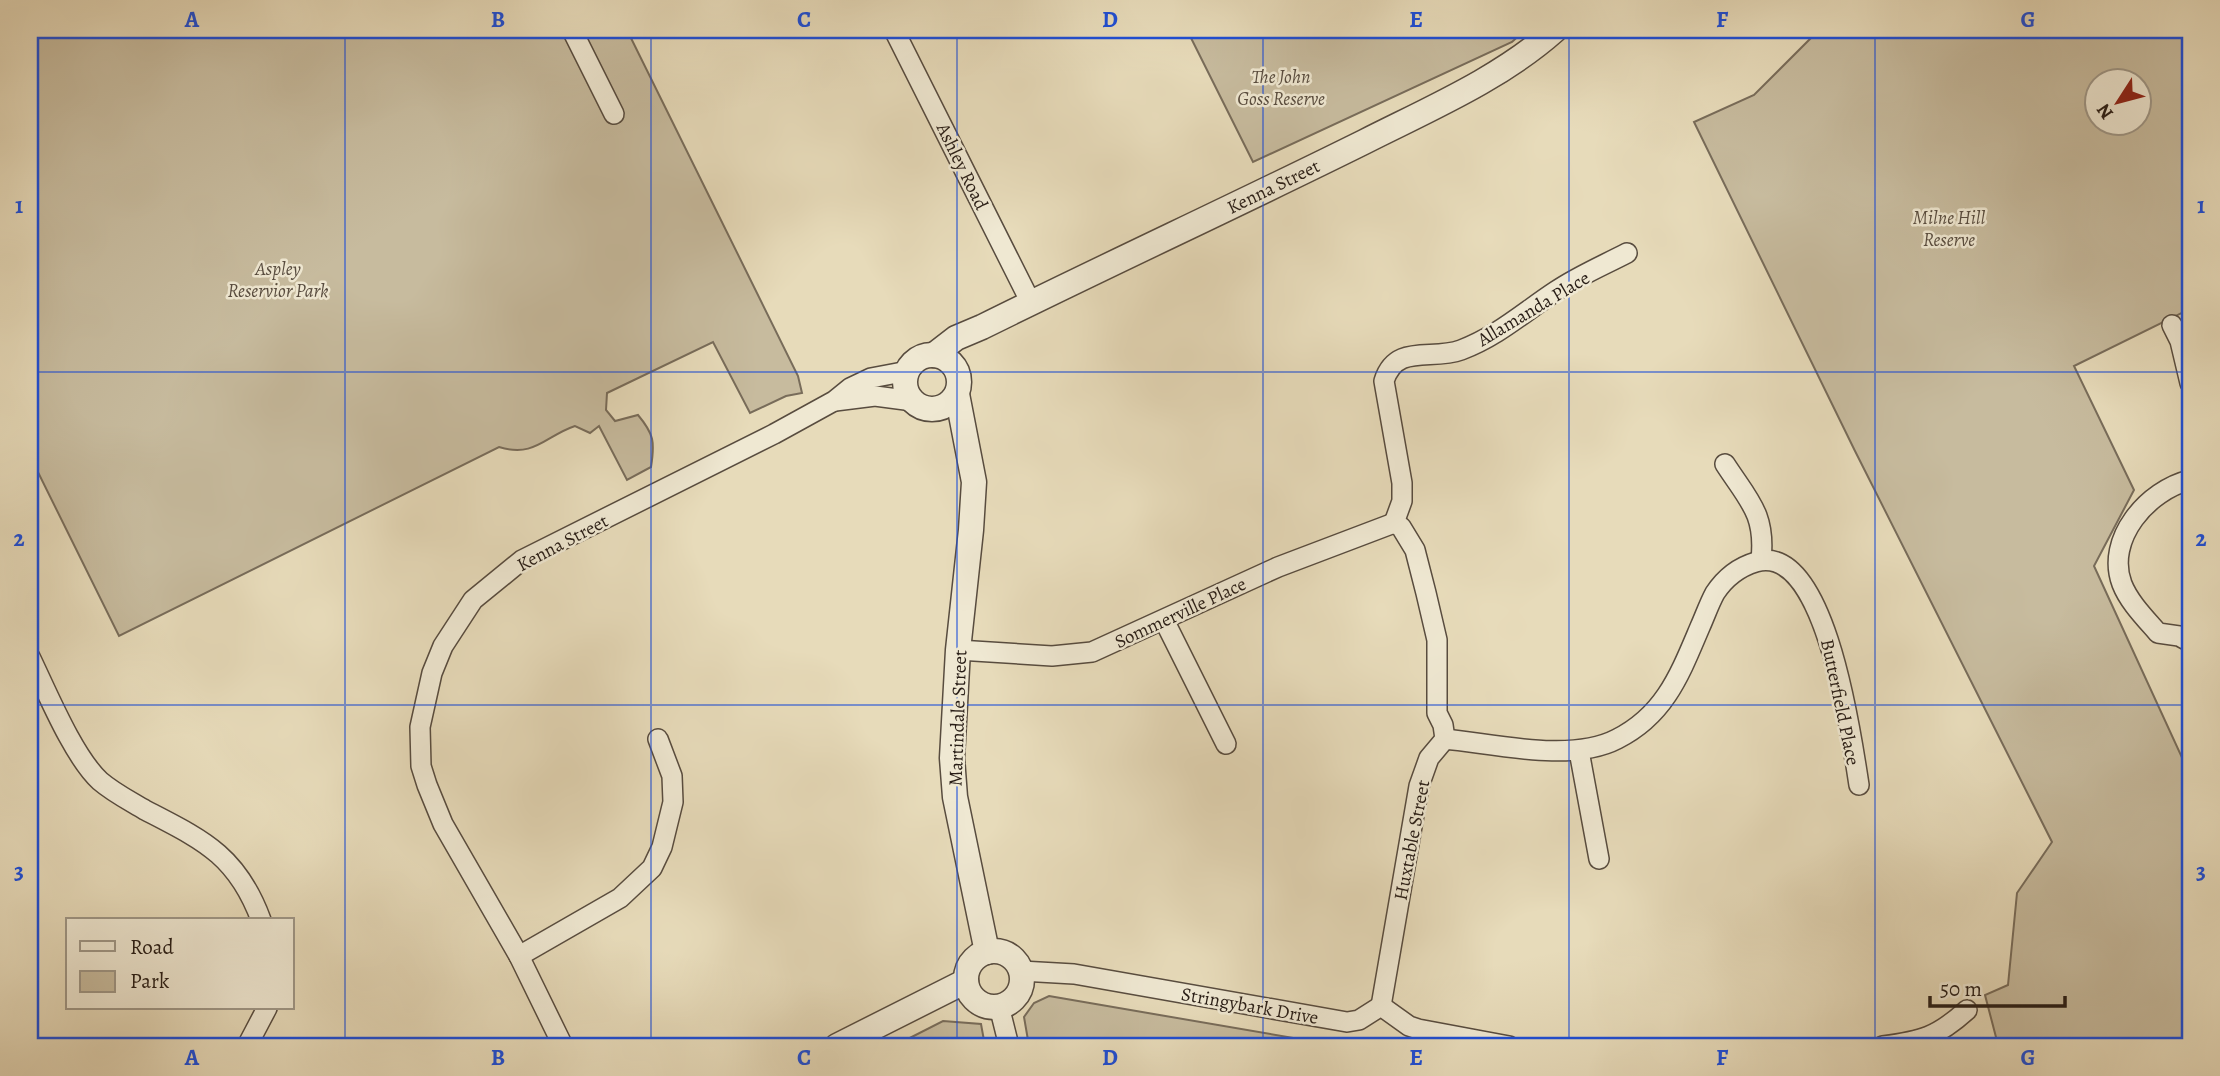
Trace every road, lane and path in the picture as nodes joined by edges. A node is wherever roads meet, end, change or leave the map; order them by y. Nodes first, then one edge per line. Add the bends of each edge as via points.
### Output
1 (572, 30) edge
2 (894, 30) edge
3 (1555, 30) edge
4 (614, 114) dead end
5 (1627, 253) dead end
6 (1031, 303) junction
7 (2172, 325) dead end
8 (982, 327) junction
9 (934, 355) junction
10 (908, 371) junction
11 (957, 382) junction
12 (2190, 383) edge
13 (834, 401) junction
14 (923, 405) junction
15 (1725, 464) dead end
16 (2190, 480) edge
17 (974, 482) junction
18 (1394, 523) junction
19 (1761, 560) junction
20 (1164, 620) junction
21 (2190, 642) edge
22 (958, 650) junction
23 (30, 657) edge
24 (658, 739) dead end
25 (1445, 739) junction
26 (1226, 744) dead end
27 (1579, 751) junction
28 (1859, 785) dead end
29 (1598, 859) dead end
30 (260, 918) edge
31 (987, 952) junction
32 (519, 956) junction
33 (1021, 971) junction
34 (966, 981) junction
35 (999, 1006) junction
36 (1381, 1006) junction
37 (266, 1010) edge
38 (1967, 1010) dead end
39 (247, 1046) edge
40 (563, 1046) edge
41 (837, 1046) edge
42 (1009, 1046) edge
43 (1509, 1046) edge
44 (1883, 1046) edge

1 - 4 street
2 - 6 street, Ashley Road
3 - 6 street, Kenna Street via 1533,50 1478,83
5 - 18 street, Allamanda Place via 1557,290 1481,341 1458,351 1397,359 1388,368 1384,381 1402,482 1402,502
6 - 8 street, Kenna Street
7 - 12 street
8 - 9 street, Kenna Street via 956,338
8 - 11 street via 967,348
9 - 10 street, Kenna Street via 918,359
9 - 11 street via 947,359
10 - 13 street, Kenna Street via 871,378
10 - 14 street via 905,386
11 - 14 street via 948,405
11 - 17 street, Martindale Street
13 - 14 street, Kenna Street via 875,396
13 - 32 street, Kenna Street via 522,560 473,600 454,625 432,673 418,742 421,766 443,824
14 - 17 street
15 - 19 street via 1762,526
16 - 21 street via 2159,496 2134,519 2126,529 2119,555 2123,585 2158,633
17 - 22 street, Martindale Street
18 - 20 street, Sommerville Place via 1278,567
18 - 25 street via 1415,550 1429,604 1437,640 1437,713
19 - 27 street via 1742,566 1716,591 1662,705 1619,739
19 - 28 street, Butterfield Place via 1791,569 1824,626 1845,703
20 - 22 street, Sommerville Place via 1092,652 1052,656
20 - 26 street
22 - 31 street, Martindale Street via 952,758 955,797
23 - 30 street via 84,764 119,796 205,842 227,860
24 - 32 street via 672,776 673,802 652,868 620,898
25 - 27 street
25 - 36 street, Huxtable Street via 1429,758 1419,786
27 - 29 street
31 - 33 street via 1012,957
31 - 34 street via 974,959
32 - 40 street, Kenna Street
33 - 35 street via 1015,997
33 - 36 street, Stringybark Drive via 1074,974 1347,1022
34 - 35 street via 974,998
34 - 41 street
35 - 42 street
36 - 43 street via 1418,1029
37 - 39 street
38 - 44 street via 1946,1029 1914,1042

